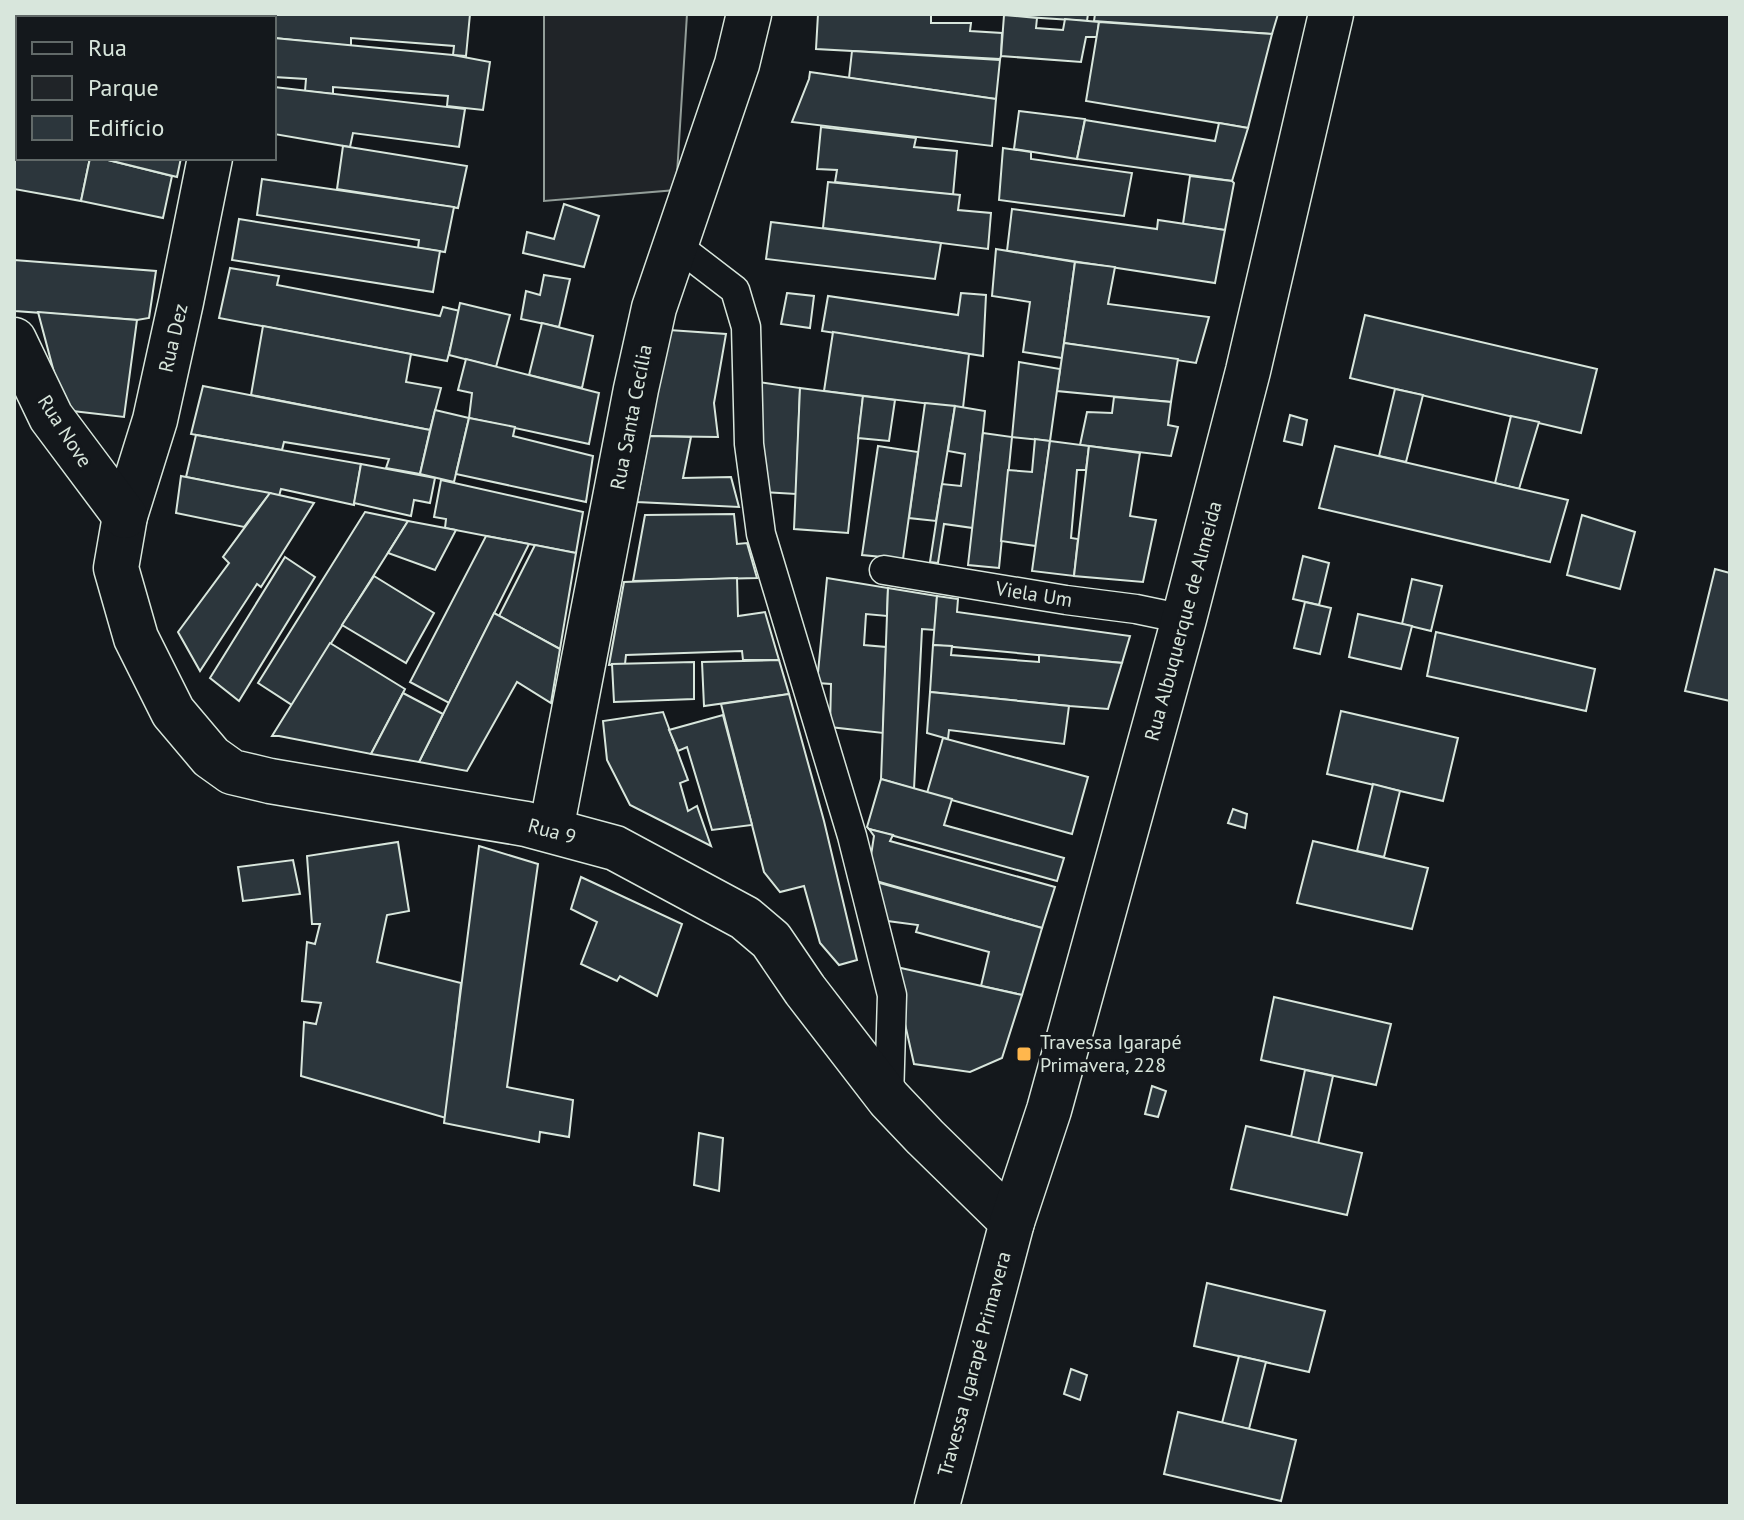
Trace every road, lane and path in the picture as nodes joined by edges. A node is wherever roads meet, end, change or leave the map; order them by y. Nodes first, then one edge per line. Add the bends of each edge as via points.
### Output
1 (749, 14) edge
2 (1331, 14) edge
3 (210, 160) edge
4 (675, 244) junction
5 (14, 340) edge
6 (32, 420) edge
7 (125, 516) junction
8 (884, 570) dead end
9 (1184, 619) junction
10 (551, 830) junction
11 (889, 1099) junction
12 (1012, 1222) junction
13 (937, 1506) edge

1 - 4 street, Rua Santa Cecília
2 - 9 street, Rua Albuquerque de Almeida
3 - 7 street, Rua Dez via 155,420
4 - 10 street, Rua Santa Cecília via 636,389
4 - 11 lane via 735,290 742,309 749,444 761,534 852,836 892,995
5 - 6 street, Rua Nove
6 - 7 street, Rua Nove
7 - 10 street, Rua 9 via 116,568 136,638 173,712 211,757 232,772 270,781
8 - 9 lane, Viela Um
9 - 12 street, Rua Albuquerque de Almeida via 1049,1110
10 - 11 street, Rua 9 via 615,848 745,918 771,940
11 - 12 street, Rua 9
12 - 13 street, Travessa Igarapé Primavera

